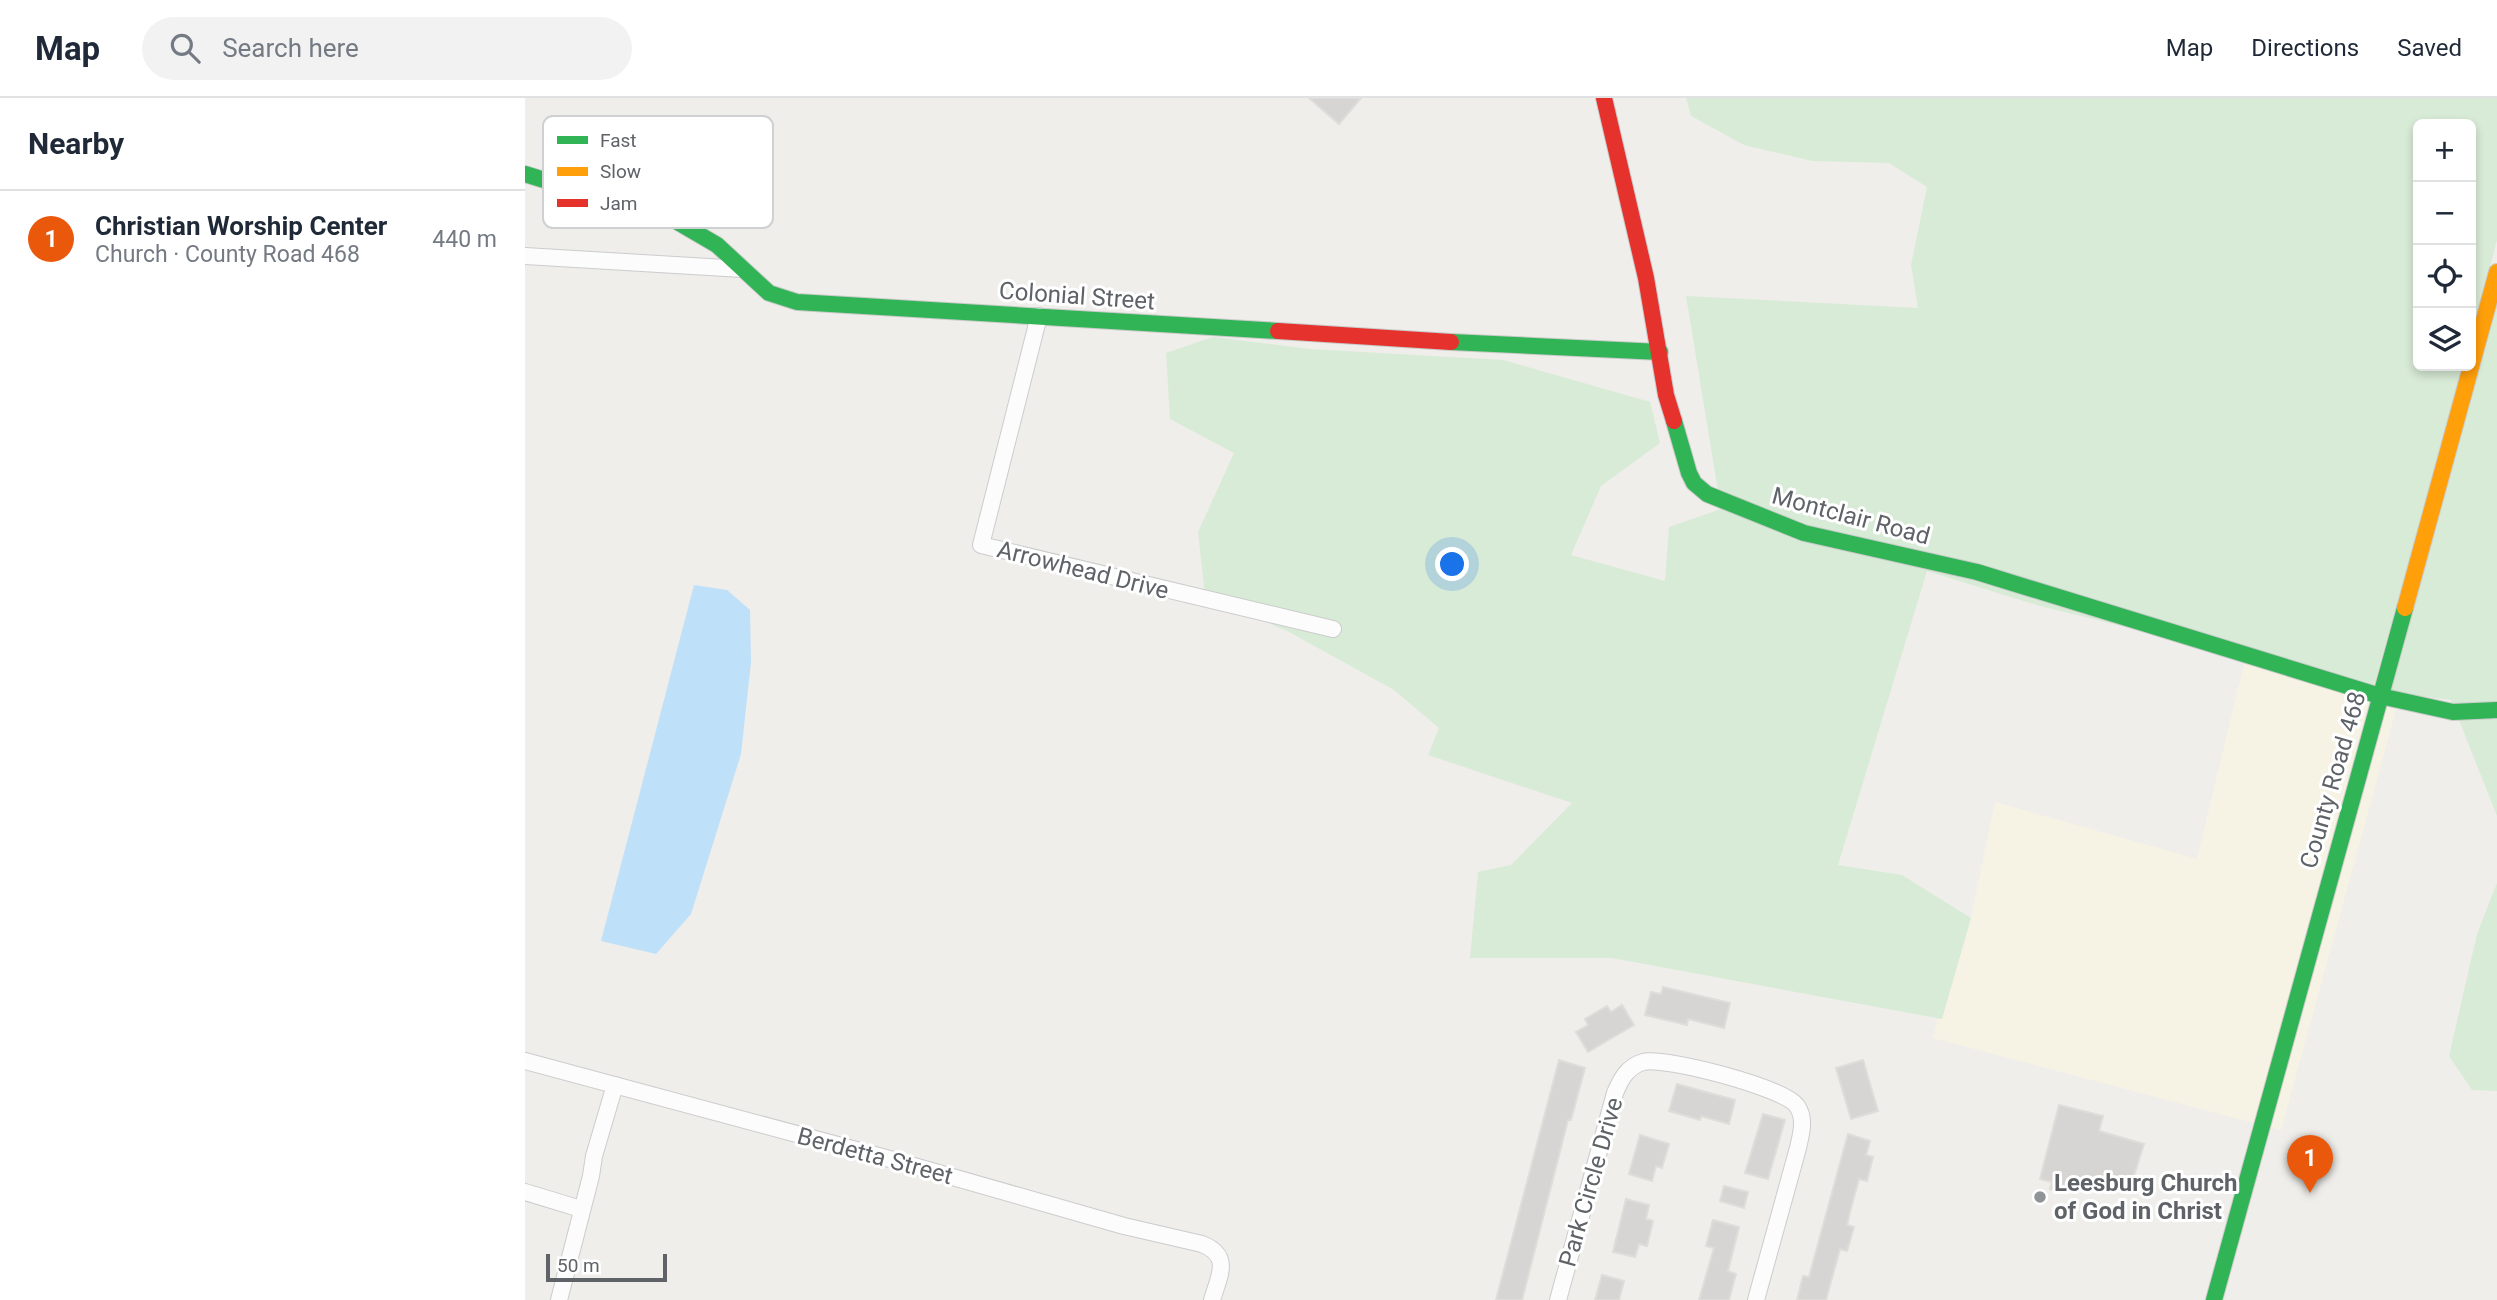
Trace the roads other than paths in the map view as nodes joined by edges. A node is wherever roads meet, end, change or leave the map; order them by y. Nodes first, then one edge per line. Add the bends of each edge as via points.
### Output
1 (1604, 98) edge
2 (525, 174) edge
3 (543, 180) edge
4 (689, 228) edge
5 (525, 256) edge
6 (742, 269) junction
7 (2497, 272) edge
8 (2495, 290) edge
9 (1039, 316) junction
10 (1660, 352) junction
11 (1333, 629) dead end
12 (2380, 696) junction
13 (2497, 710) edge
14 (525, 1061) edge
15 (615, 1085) junction
16 (525, 1192) edge
17 (581, 1209) junction
18 (559, 1300) edge
19 (1212, 1300) edge
20 (1558, 1300) edge
21 (1756, 1300) edge
22 (2214, 1300) edge

1 - 10 street, Montclair Road
2 - 3 street, Colonial Street
4 - 6 street, Colonial Street
5 - 6 street
6 - 9 street, Colonial Street via 769,293 797,302
7 - 8 street, County Road 468
8 - 12 street, County Road 468
9 - 10 street, Colonial Street
9 - 11 street, Arrowhead Drive via 981,545
10 - 12 street, Montclair Road via 1666,396 1689,473 1701,489 1724,502 1804,533 1977,572
12 - 13 street, Montclair Road via 2453,712
12 - 22 street, County Road 468
14 - 15 street, Berdetta Street
15 - 17 street
15 - 19 street, Berdetta Street via 1202,1244 1213,1248 1222,1265
16 - 17 street
17 - 18 street
20 - 21 street, Park Circle Drive via 1615,1093 1630,1068 1657,1060 1769,1088 1796,1104 1801,1113 1798,1148

